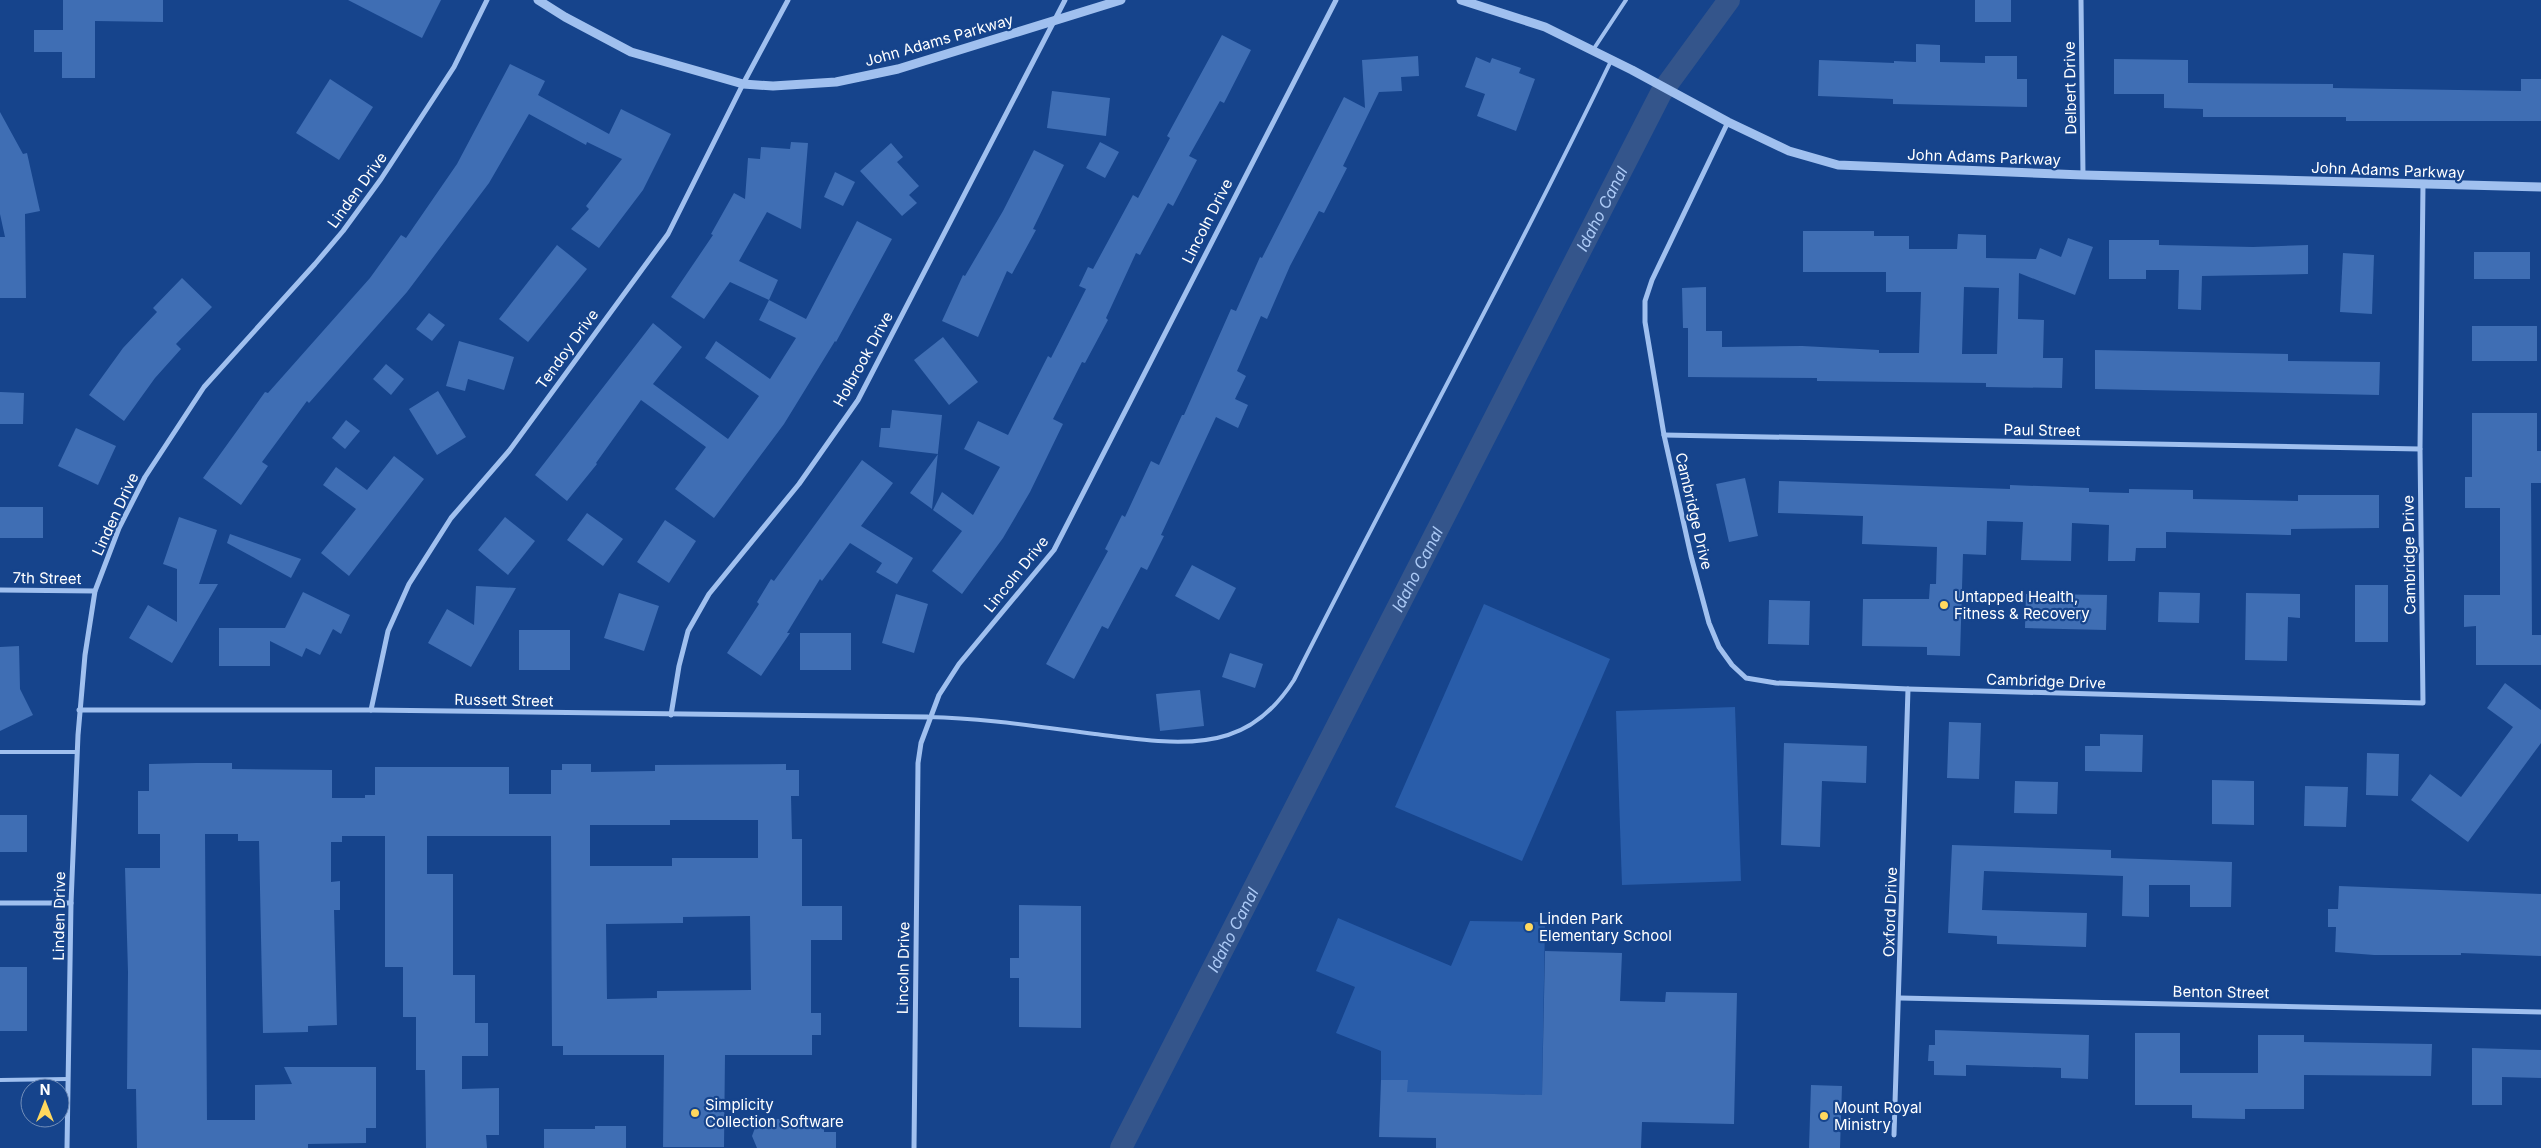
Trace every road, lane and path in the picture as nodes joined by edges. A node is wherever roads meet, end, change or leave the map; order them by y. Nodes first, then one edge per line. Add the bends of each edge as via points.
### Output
1 (487, 0) edge
2 (538, 0) edge
3 (788, 0) edge
4 (1065, 0) edge
5 (1121, 0) edge
6 (1336, 0) edge
7 (1461, 0) edge
8 (1626, 0) edge
9 (2081, 0) edge
10 (1054, 21) junction
11 (1593, 50) junction
12 (1612, 59) junction
13 (743, 84) junction
14 (1728, 122) junction
15 (2083, 175) junction
16 (2423, 186) junction
17 (2541, 188) edge
18 (1664, 435) junction
19 (2420, 449) junction
20 (0, 590) edge
21 (94, 591) junction
22 (1908, 689) junction
23 (79, 710) junction
24 (371, 710) junction
25 (671, 715) junction
26 (928, 717) junction
27 (0, 752) edge
28 (77, 752) junction
29 (0, 903) edge
30 (71, 903) junction
31 (1900, 998) junction
32 (2541, 1012) edge
33 (68, 1078) edge
34 (0, 1080) edge
35 (20, 1080) edge
36 (68, 1128) edge
37 (1894, 1134) dead end
38 (68, 1148) edge
39 (914, 1148) edge

1 - 21 street, Linden Drive via 454,66 344,231 204,386 145,477 119,528
2 - 13 street, John Adams Parkway via 631,52
3 - 13 street, Tendoy Drive
4 - 10 street, Holbrook Drive
5 - 10 street, John Adams Parkway
6 - 26 street, Lincoln Drive via 1054,550 959,664
7 - 11 street, John Adams Parkway via 1545,27
8 - 11 lane
9 - 15 street, Delbert Drive
10 - 13 street, John Adams Parkway via 898,69 836,82 773,86
10 - 25 street, Holbrook Drive via 858,400 799,484 709,594 688,631 678,666
11 - 12 street, John Adams Parkway
12 - 14 street, John Adams Parkway
12 - 26 lane via 1530,226 1393,483 1294,680 1279,702 1253,724 1228,736 1191,740 1150,740 967,718
13 - 24 street, Tendoy Drive via 668,234 509,451 434,542 388,631
14 - 15 street, John Adams Parkway via 1789,151 1838,165
14 - 18 street, Cambridge Drive via 1652,280 1646,300 1645,322
15 - 16 street, John Adams Parkway
16 - 17 street, John Adams Parkway
16 - 19 street, Cambridge Drive
18 - 19 street, Paul Street
18 - 22 street, Cambridge Drive via 1709,623 1719,647 1732,666 1746,678 1776,683
19 - 22 street, Cambridge Drive via 2423,703
20 - 21 street, 7th Street
21 - 23 street, Linden Drive
22 - 31 street, Oxford Drive
23 - 24 street, Russett Street
23 - 28 street, Linden Drive
24 - 25 street, Russett Street
25 - 26 street, Russett Street
26 - 39 street, Lincoln Drive via 918,763
27 - 28 lane
28 - 30 street, Linden Drive
29 - 30 street
30 - 33 street, Linden Drive
31 - 32 street, Benton Street
31 - 37 street, Oxford Drive
34 - 35 lane
36 - 38 street, Linden Drive

